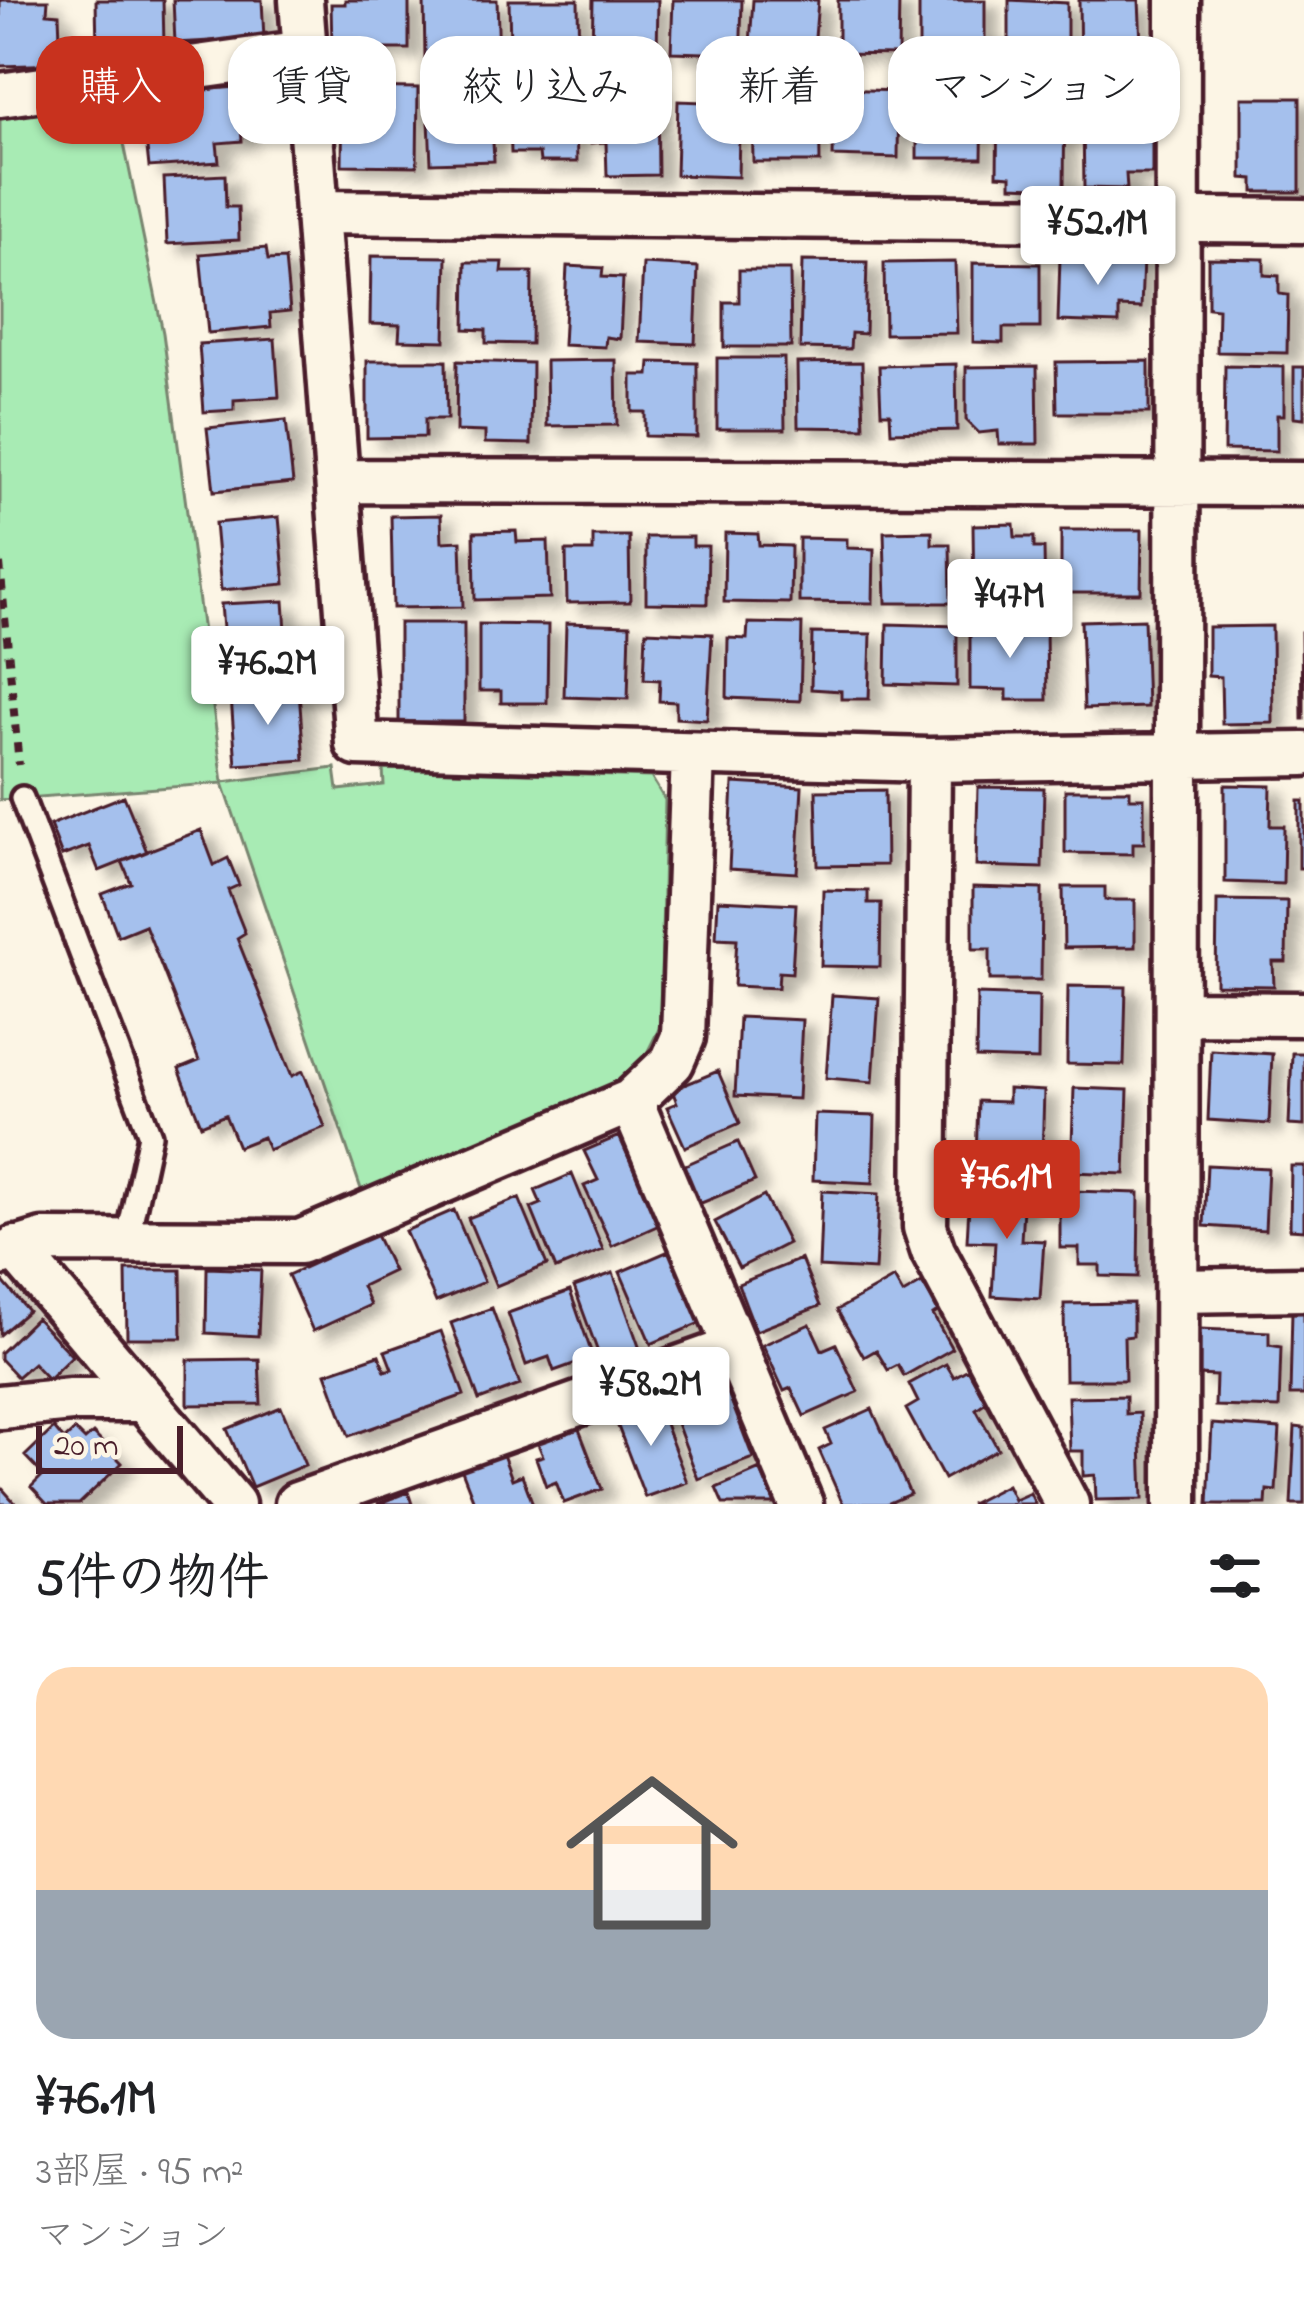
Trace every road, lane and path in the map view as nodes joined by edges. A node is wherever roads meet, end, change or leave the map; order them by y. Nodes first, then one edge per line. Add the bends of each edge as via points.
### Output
1 (301, 0) edge
2 (1178, 0) edge
3 (304, 36) edge
4 (228, 63) edge
5 (0, 94) edge
6 (312, 144) edge
7 (317, 212) junction
8 (1178, 220) junction
9 (1304, 221) edge
10 (338, 481) junction
11 (1178, 483) junction
12 (1304, 484) edge
13 (0, 564) edge
14 (693, 754) junction
15 (1178, 754) junction
16 (1304, 754) edge
17 (928, 760) junction
18 (22, 798) joint
19 (1177, 1013) junction
20 (1304, 1014) edge
21 (631, 1101) junction
22 (127, 1241) junction
23 (7, 1251) edge
24 (1304, 1289) edge
25 (1177, 1291) junction
26 (735, 1348) junction
27 (145, 1400) junction
28 (0, 1407) edge
29 (233, 1504) edge
30 (297, 1504) edge
31 (801, 1504) edge
32 (1067, 1504) edge
33 (1176, 1504) edge

1 - 3 street
2 - 8 street
4 - 5 street
6 - 7 street
7 - 8 street
7 - 10 street
8 - 9 street
8 - 11 street
10 - 11 street
10 - 14 street via 357,744
11 - 12 street
11 - 15 street
13 - 18 path
14 - 17 street
14 - 21 street via 683,1037 672,1062
15 - 16 street
15 - 17 street
15 - 19 street
17 - 32 street via 926,1227
18 - 22 lane via 150,1135
19 - 20 street
19 - 25 street
21 - 22 street via 300,1242
21 - 26 street
22 - 23 street via 43,1241
23 - 27 street
24 - 25 street
25 - 33 street
26 - 30 street
26 - 31 street
27 - 28 street
27 - 29 street

